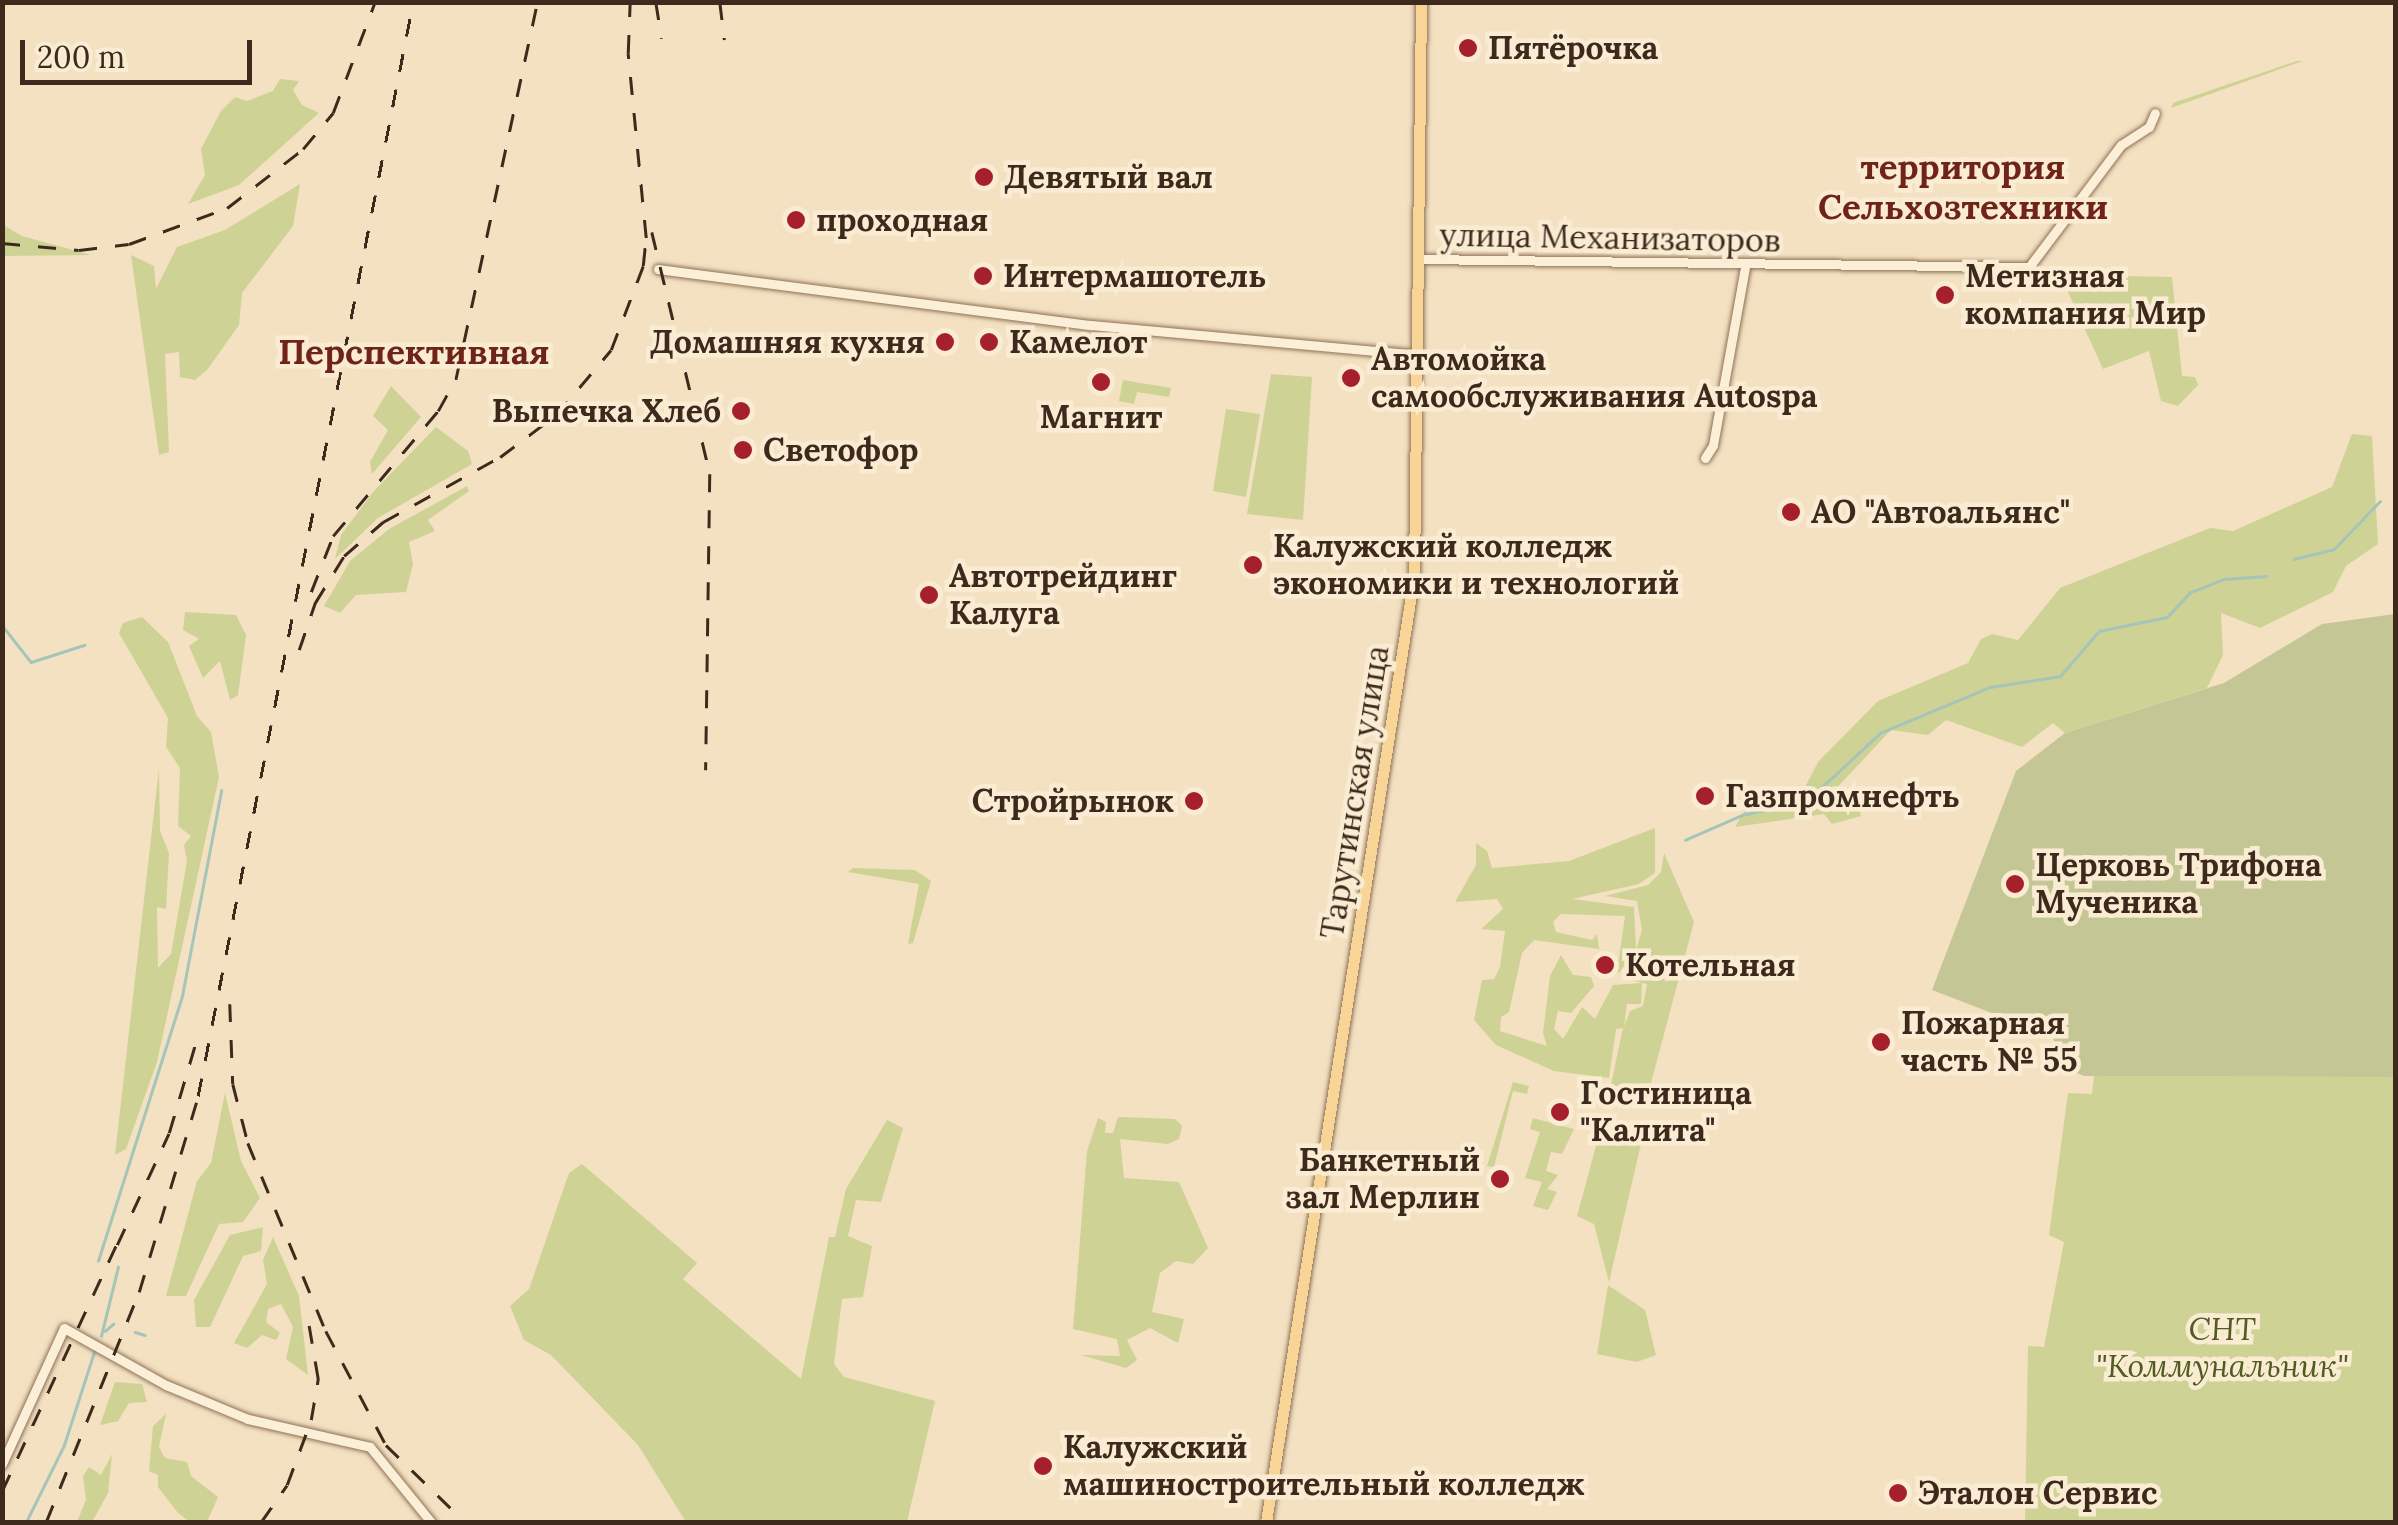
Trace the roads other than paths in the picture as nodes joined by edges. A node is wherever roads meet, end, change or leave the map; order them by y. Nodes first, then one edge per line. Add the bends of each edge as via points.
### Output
1 (1421, 2) edge
2 (2155, 113) dead end
3 (1420, 259) junction
4 (1745, 267) junction
5 (658, 270) dead end
6 (1418, 355) junction
7 (1705, 458) dead end
8 (2, 1464) edge
9 (431, 1522) edge
10 (1266, 1522) edge

1 - 3 main road, Тарутинская улица
2 - 4 street, улица Механизаторов via 2029,267
3 - 4 street, улица Механизаторов
3 - 6 main road, Тарутинская улица
4 - 7 street via 1713,445
5 - 6 street via 1090,325
6 - 10 main road, Тарутинская улица via 1414,576 1405,647
8 - 9 street via 64,1328 166,1385 248,1419 370,1447

